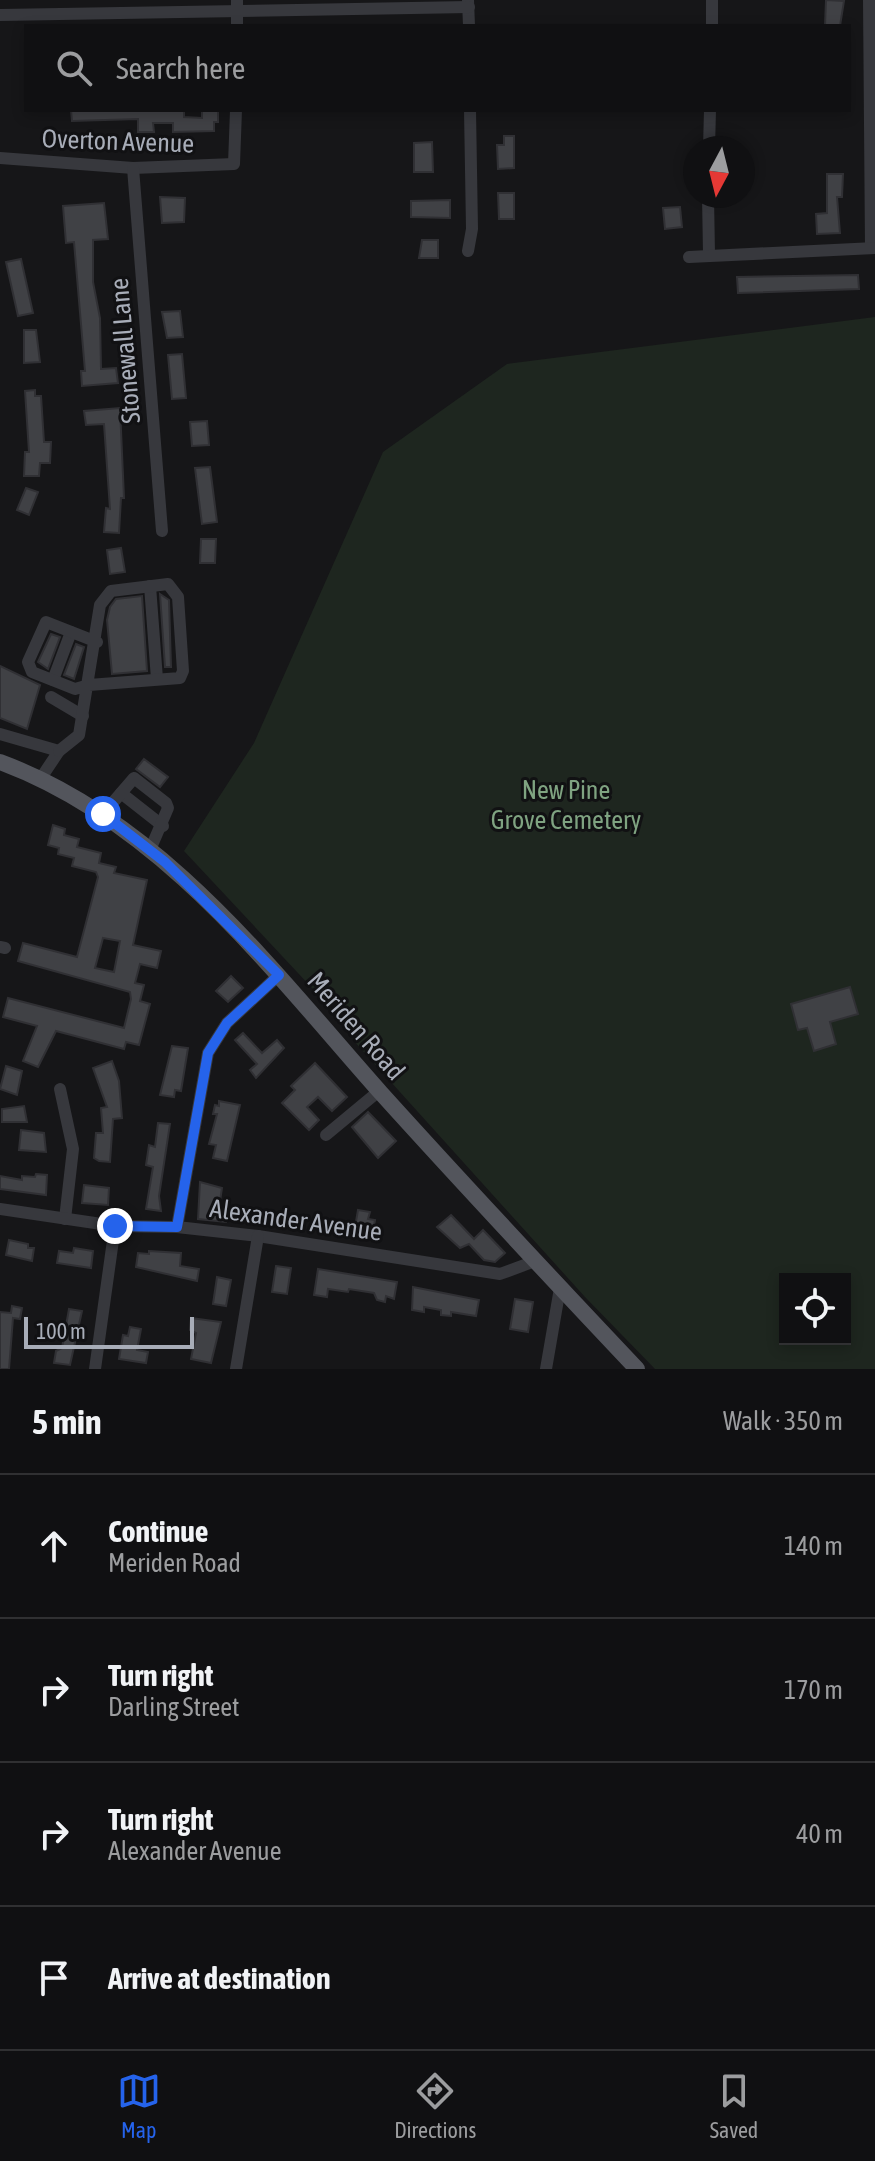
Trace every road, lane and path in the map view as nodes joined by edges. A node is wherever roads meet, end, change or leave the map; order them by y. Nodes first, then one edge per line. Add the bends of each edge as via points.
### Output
1 (39, 0) edge
2 (712, 0) edge
3 (869, 0) edge
4 (468, 3) edge
5 (237, 6) edge
6 (0, 15) edge
7 (42, 15) junction
8 (469, 24) edge
9 (712, 24) edge
10 (236, 112) edge
11 (470, 112) edge
12 (710, 112) edge
13 (709, 136) edge
14 (0, 158) edge
15 (133, 168) junction
16 (708, 208) edge
17 (873, 248) edge
18 (468, 251) dead end
19 (709, 254) junction
20 (689, 257) dead end
21 (162, 531) dead end
22 (150, 586) junction
23 (71, 632) junction
24 (97, 642) junction
25 (157, 679) junction
26 (53, 680) junction
27 (89, 685) junction
28 (51, 697) dead end
29 (83, 716) junction
30 (0, 734) edge
31 (59, 751) junction
32 (0, 762) edge
33 (41, 778) junction
34 (121, 793) junction
35 (103, 814) junction
36 (163, 826) junction
37 (150, 850) junction
38 (279, 975) junction
39 (60, 1089) dead end
40 (379, 1091) junction
41 (326, 1135) dead end
42 (0, 1209) edge
43 (65, 1219) junction
44 (115, 1226) junction
45 (177, 1227) junction
46 (258, 1236) junction
47 (535, 1261) junction
48 (560, 1288) junction
49 (95, 1369) edge
50 (236, 1369) edge
51 (546, 1369) edge
52 (637, 1369) edge

1 - 7 street
2 - 9 street
3 - 17 street
4 - 5 street
4 - 8 street
5 - 7 street
6 - 7 street
10 - 15 street, Overton Avenue via 234,164
11 - 18 street
12 - 13 street
14 - 15 street, Overton Avenue
15 - 21 street, Stonewall Lane
16 - 19 street
17 - 19 street
19 - 20 street
22 - 24 street via 111,591 100,605
22 - 25 street
22 - 25 street via 168,584 178,597 183,671 180,678
23 - 24 street
23 - 26 street
23 - 26 street via 46,622 28,662 32,672
24 - 27 street
25 - 27 street
26 - 27 street via 75,689
27 - 29 street
28 - 29 street
29 - 31 street via 79,735
30 - 31 street
31 - 33 street
32 - 33 main road, Meriden Road
33 - 35 main road, Meriden Road
34 - 35 street
34 - 36 street
34 - 36 street via 134,778 166,803
35 - 37 main road, Meriden Road
36 - 37 street
37 - 38 main road, Meriden Road
38 - 40 main road, Meriden Road
38 - 45 street via 227,1023 208,1053
39 - 43 street via 73,1149
40 - 41 street
40 - 47 main road, Meriden Road
42 - 43 street, Alexander Avenue
43 - 44 street, Alexander Avenue
44 - 45 street, Alexander Avenue
44 - 49 street
45 - 46 street, Alexander Avenue
46 - 47 street, Alexander Avenue via 500,1274
46 - 50 street
47 - 48 main road, Meriden Road
48 - 51 street
48 - 52 main road, Meriden Road

